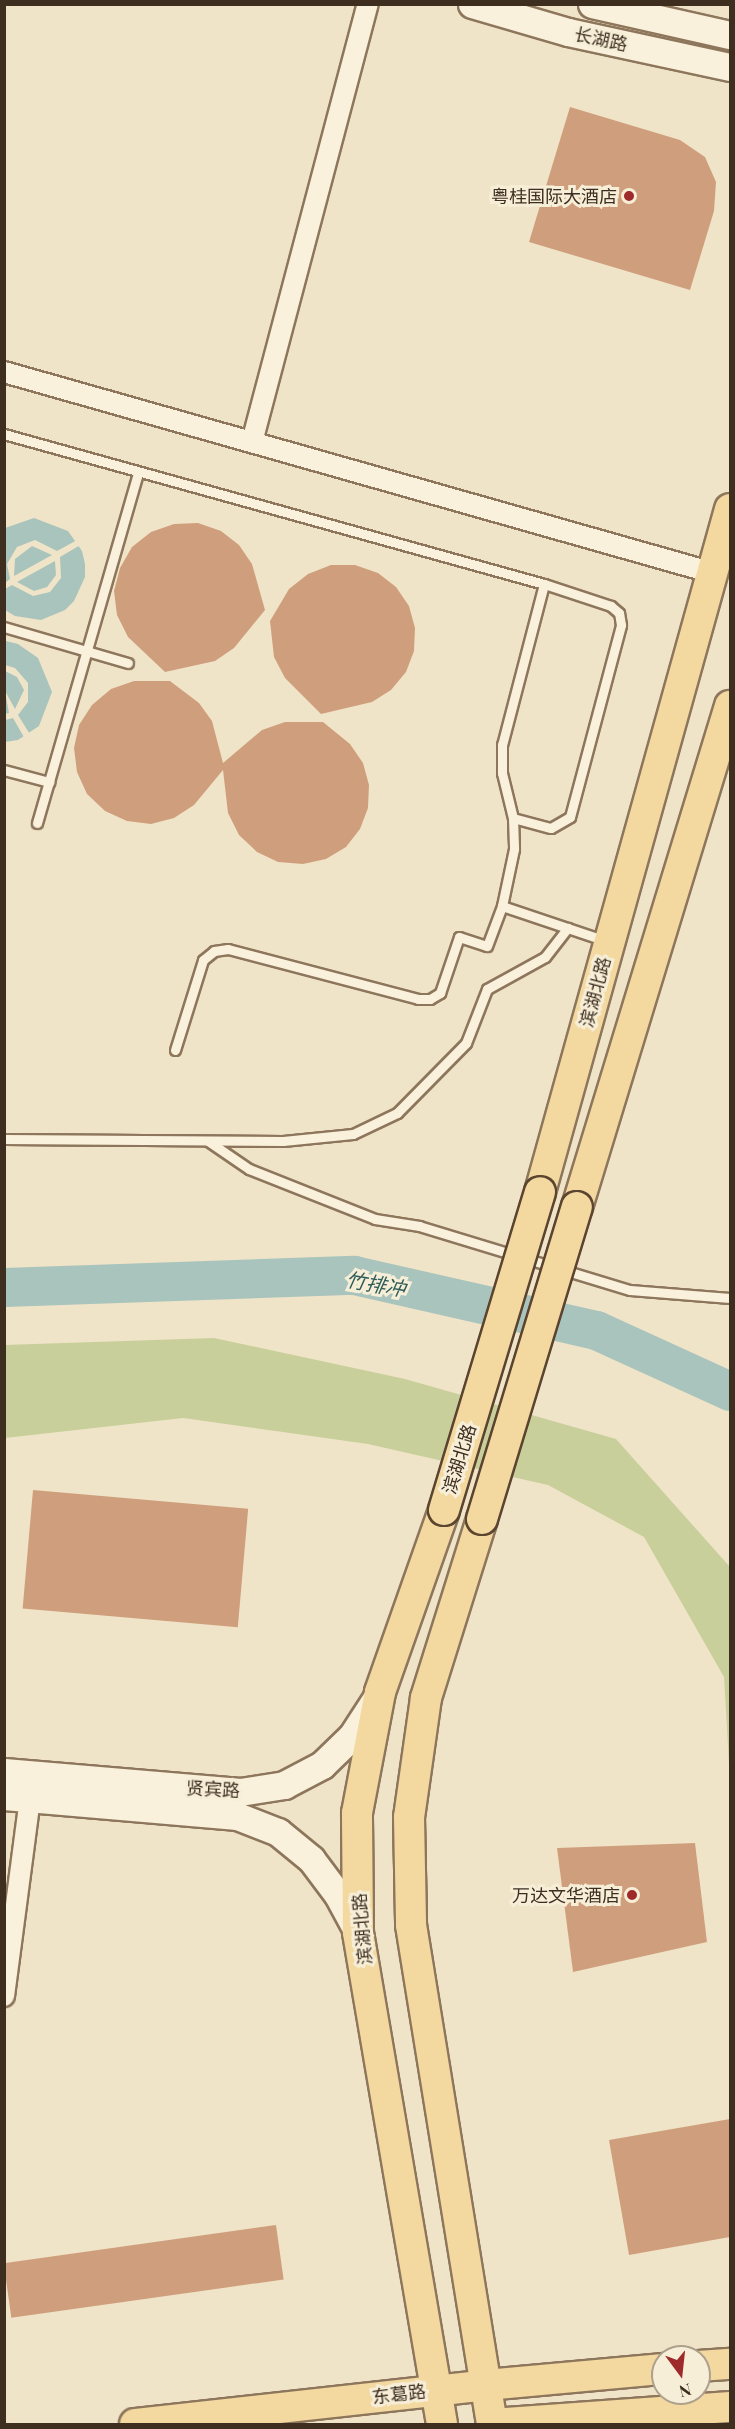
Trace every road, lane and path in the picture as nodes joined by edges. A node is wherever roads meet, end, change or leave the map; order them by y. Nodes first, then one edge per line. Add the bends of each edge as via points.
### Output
1 (368, 4) edge
2 (472, 4) edge
3 (592, 4) edge
4 (730, 35) edge
5 (730, 67) edge
6 (4, 372) edge
7 (4, 434) edge
8 (252, 442) junction
9 (138, 471) junction
10 (730, 509) edge
11 (710, 572) junction
12 (544, 584) junction
13 (4, 627) edge
14 (87, 651) junction
15 (128, 663) dead end
16 (730, 706) edge
17 (4, 770) edge
18 (49, 782) junction
19 (513, 818) junction
20 (37, 823) dead end
21 (502, 906) junction
22 (568, 928) junction
23 (609, 942) junction
24 (175, 1050) dead end
25 (4, 1139) edge
26 (208, 1141) junction
27 (730, 1298) edge
28 (380, 1692) junction
29 (4, 1772) edge
30 (17, 1797) edge
31 (358, 1932) junction
32 (4, 1996) edge
33 (730, 2364) edge
34 (711, 2365) edge
35 (651, 2370) edge
36 (486, 2385) junction
37 (436, 2390) junction
38 (730, 2407) edge
39 (135, 2424) edge
40 (442, 2424) edge
41 (492, 2424) edge

1 - 8 street
2 - 5 main road, 长湖路 via 568,32
3 - 4 main road, 长湖路
6 - 8 street
7 - 9 lane
8 - 11 street
9 - 12 lane
9 - 14 lane
10 - 11 main road, 滨湖北路
11 - 23 main road, 滨湖北路
12 - 19 lane via 502,745 502,772
12 - 19 lane via 611,606 619,613 621,625 570,817 551,828
13 - 14 lane
14 - 15 lane
14 - 18 lane
16 - 36 main road, bridge via 426,1698 409,1817 411,1925
17 - 18 lane
18 - 20 lane
19 - 21 lane via 511,873
21 - 22 lane
21 - 24 lane via 487,946 459,937 440,993 430,999 228,949 214,951 203,960
22 - 23 lane
22 - 26 lane via 545,957 487,989 466,1043 397,1113 353,1134 283,1141
23 - 28 main road, 滨湖北路, bridge via 540,1192 444,1509
25 - 26 lane
26 - 27 lane via 249,1169 375,1219 418,1226 630,1290
28 - 29 main road, 贤宾路 via 352,1736 337,1751 322,1765 284,1785 240,1792
28 - 31 main road, 滨湖北路 via 357,1813
30 - 31 main road, 贤宾路 via 237,1816 278,1832 311,1859 338,1895
30 - 32 street
31 - 37 main road, 滨湖北路
33 - 34 main road
35 - 36 main road, 东葛路
36 - 37 main road, 东葛路
36 - 41 main road
37 - 39 main road, 东葛路
37 - 40 main road, 滨湖北路
38 - 41 main road

